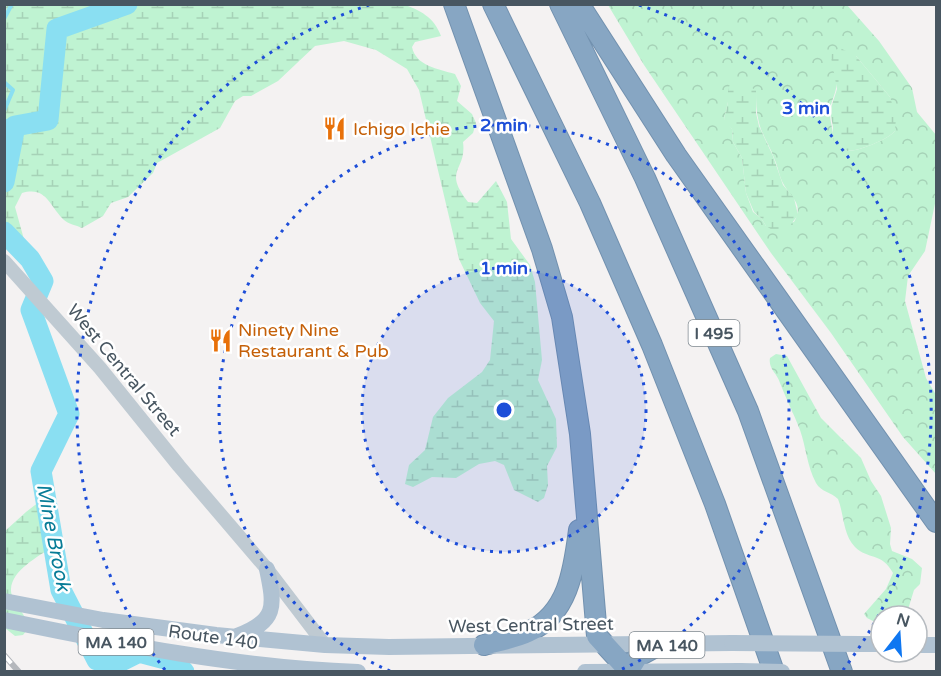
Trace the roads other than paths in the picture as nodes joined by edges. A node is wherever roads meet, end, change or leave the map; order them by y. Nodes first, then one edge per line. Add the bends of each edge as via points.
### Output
1 (454, 4) edge
2 (493, 4) edge
3 (560, 4) edge
4 (579, 4) edge
5 (4, 261) edge
6 (584, 491) junction
7 (922, 504) junction
8 (936, 522) edge
9 (936, 529) edge
10 (267, 569) junction
11 (4, 601) edge
12 (4, 620) edge
13 (235, 637) junction
14 (602, 643) junction
15 (869, 644) edge
16 (325, 645) junction
17 (484, 645) junction
18 (659, 645) junction
19 (740, 670) edge
20 (347, 671) edge
21 (628, 671) edge
22 (358, 672) edge
23 (585, 672) edge
24 (774, 672) edge
25 (782, 672) edge
26 (842, 672) edge

1 - 6 highway via 557,300 574,389
2 - 24 highway via 590,203 652,345 715,504
3 - 26 highway, I 495 via 650,187 748,411
4 - 7 highway via 676,155
5 - 10 street, West Central Street via 100,368
6 - 14 highway via 595,622
6 - 17 highway via 575,564 560,605 552,616 529,632
7 - 8 highway
7 - 9 highway
10 - 13 main road via 273,596 269,614 255,629
10 - 16 street, West Central Street
11 - 13 main road, Route 140 / MA 140 via 103,620
12 - 20 main road, Route 140 / MA 140 via 228,660
13 - 16 main road, Route 140 / MA 140
14 - 17 main road, West Central Street / MA 140
14 - 18 main road, West Central Street / MA 140
14 - 21 highway
15 - 18 main road, West Central Street / MA 140, bridge
16 - 17 main road, West Central Street / MA 140
16 - 20 main road, West Central Street
18 - 21 highway via 638,657
19 - 21 main road, MA 140
19 - 25 main road, MA 140, bridge
20 - 22 main road, MA 140
21 - 23 main road, MA 140

